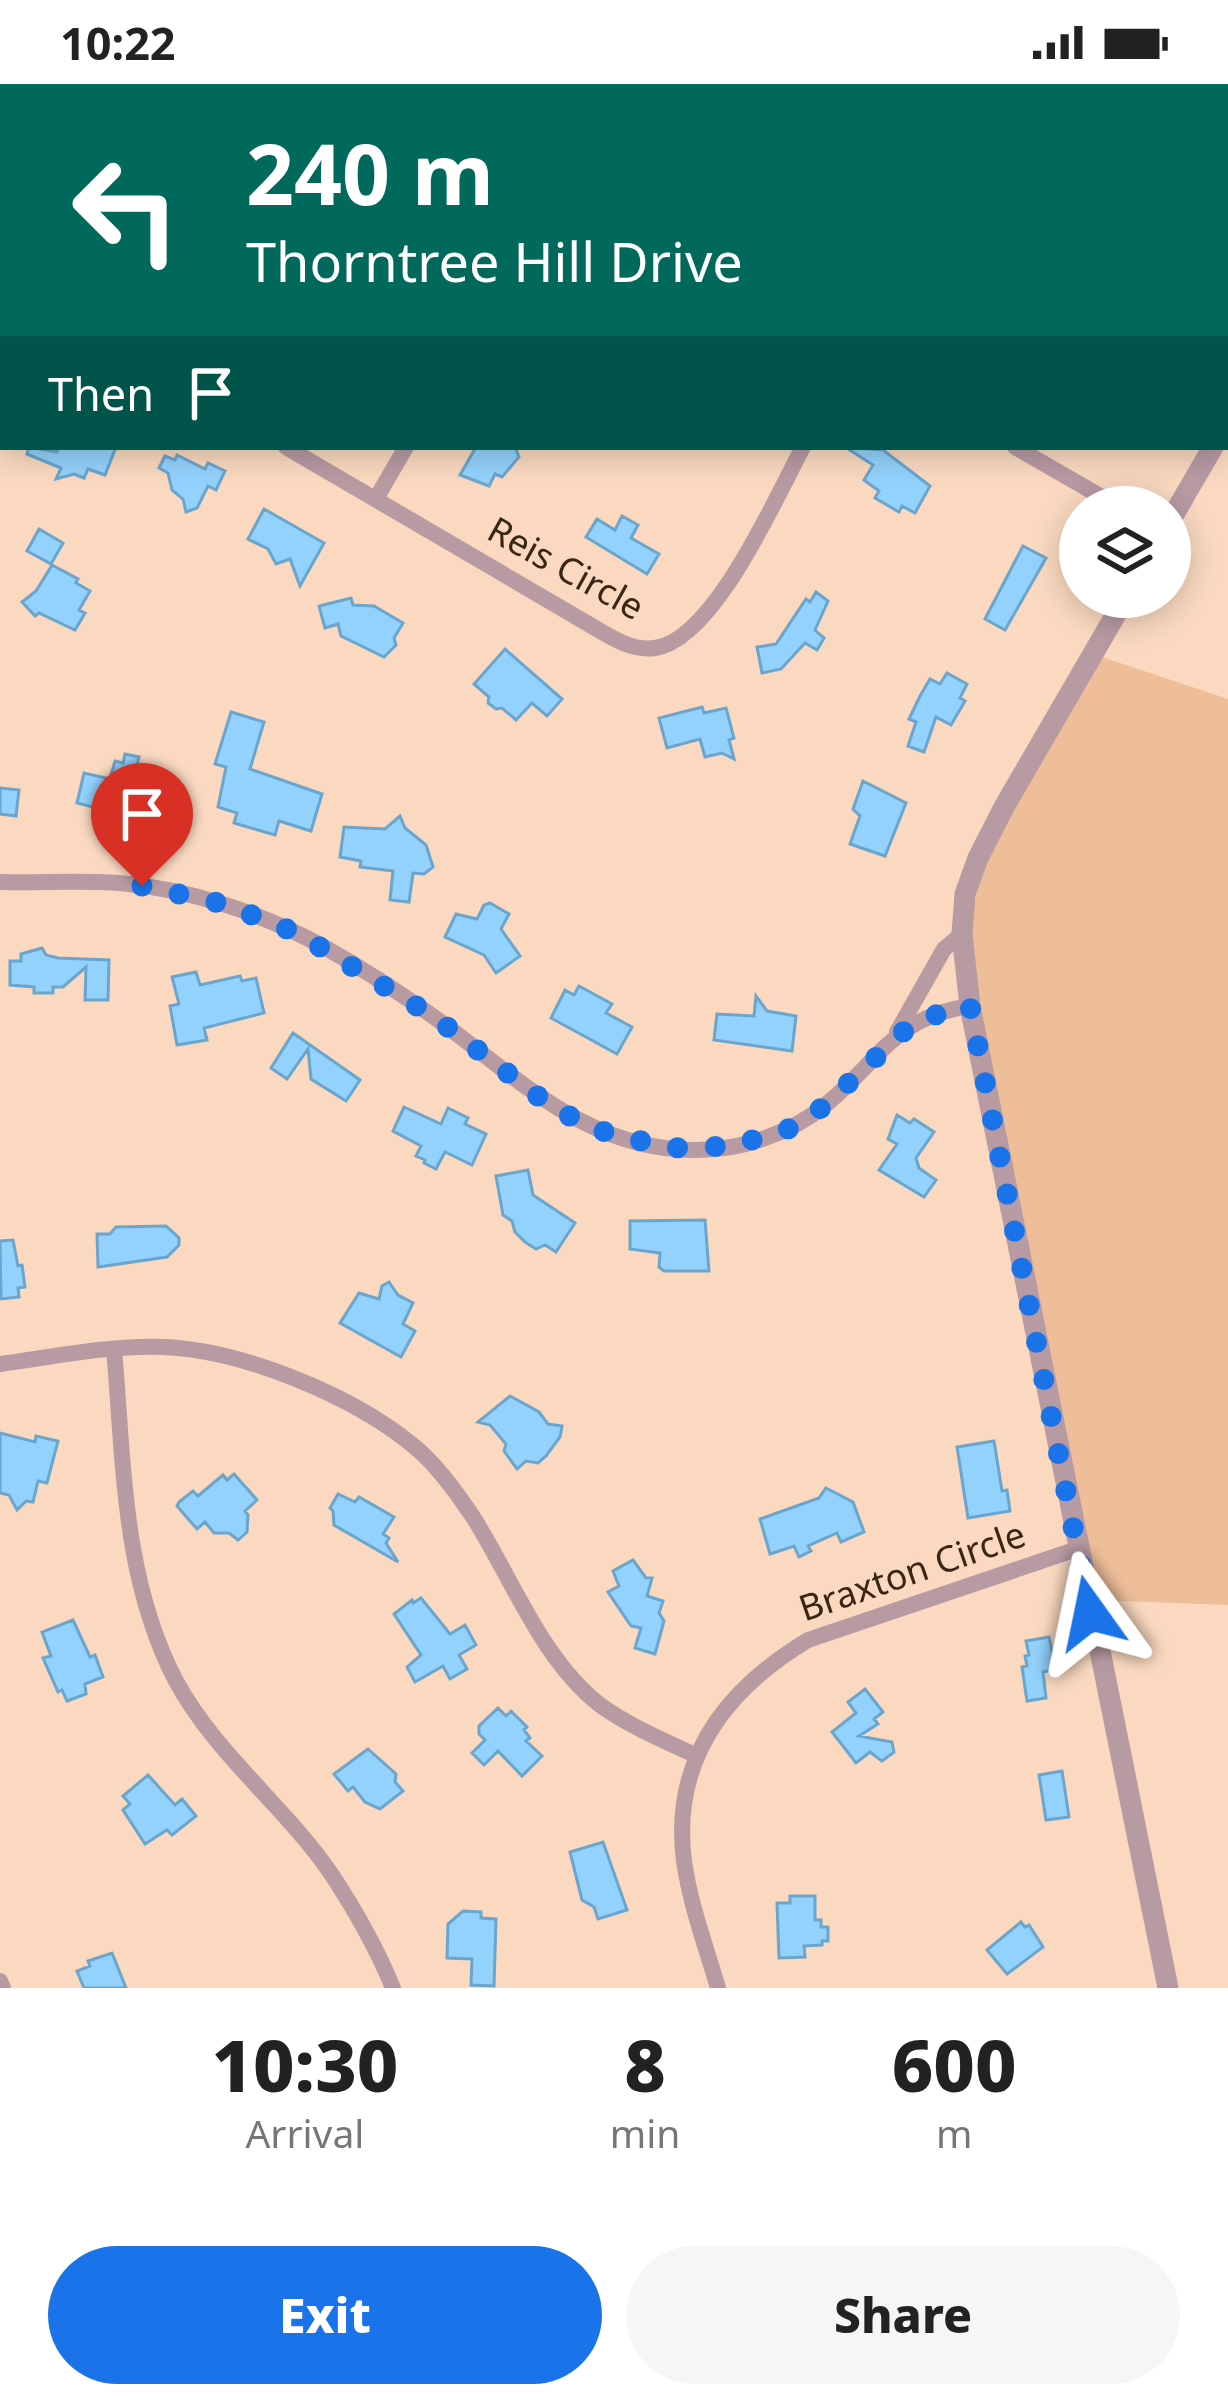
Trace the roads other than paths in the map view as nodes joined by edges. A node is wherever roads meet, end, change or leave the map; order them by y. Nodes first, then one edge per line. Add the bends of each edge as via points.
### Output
1 (291, 450) edge
2 (404, 450) edge
3 (801, 450) edge
4 (1020, 450) edge
5 (1211, 450) edge
6 (1083, 486) edge
7 (1190, 486) edge
8 (377, 497) junction
9 (1114, 618) edge
10 (0, 882) edge
11 (962, 934) junction
12 (970, 1006) junction
13 (894, 1038) junction
14 (114, 1349) junction
15 (0, 1364) edge
16 (1077, 1549) junction
17 (697, 1756) junction
18 (394, 1988) edge
19 (718, 1988) edge
20 (1168, 1988) edge

1 - 8 street, Reis Circle
2 - 8 street
3 - 8 street, Reis Circle via 711,607 683,637 651,649 628,646
4 - 6 street
5 - 7 street
9 - 11 street via 978,858
10 - 13 street via 118,883 262,920 328,950 433,1016 556,1110 670,1148 732,1146 788,1129 823,1107
11 - 12 street
11 - 13 street via 934,964
12 - 13 street via 931,1014
12 - 16 street
14 - 15 street
14 - 17 street via 212,1352 277,1373 398,1433 458,1496 574,1680 601,1706
14 - 18 street via 132,1558 147,1616 189,1701 331,1873
16 - 17 street, Braxton Circle via 808,1640 739,1690
16 - 20 street
17 - 19 street, Braxton Circle via 682,1821 684,1859

